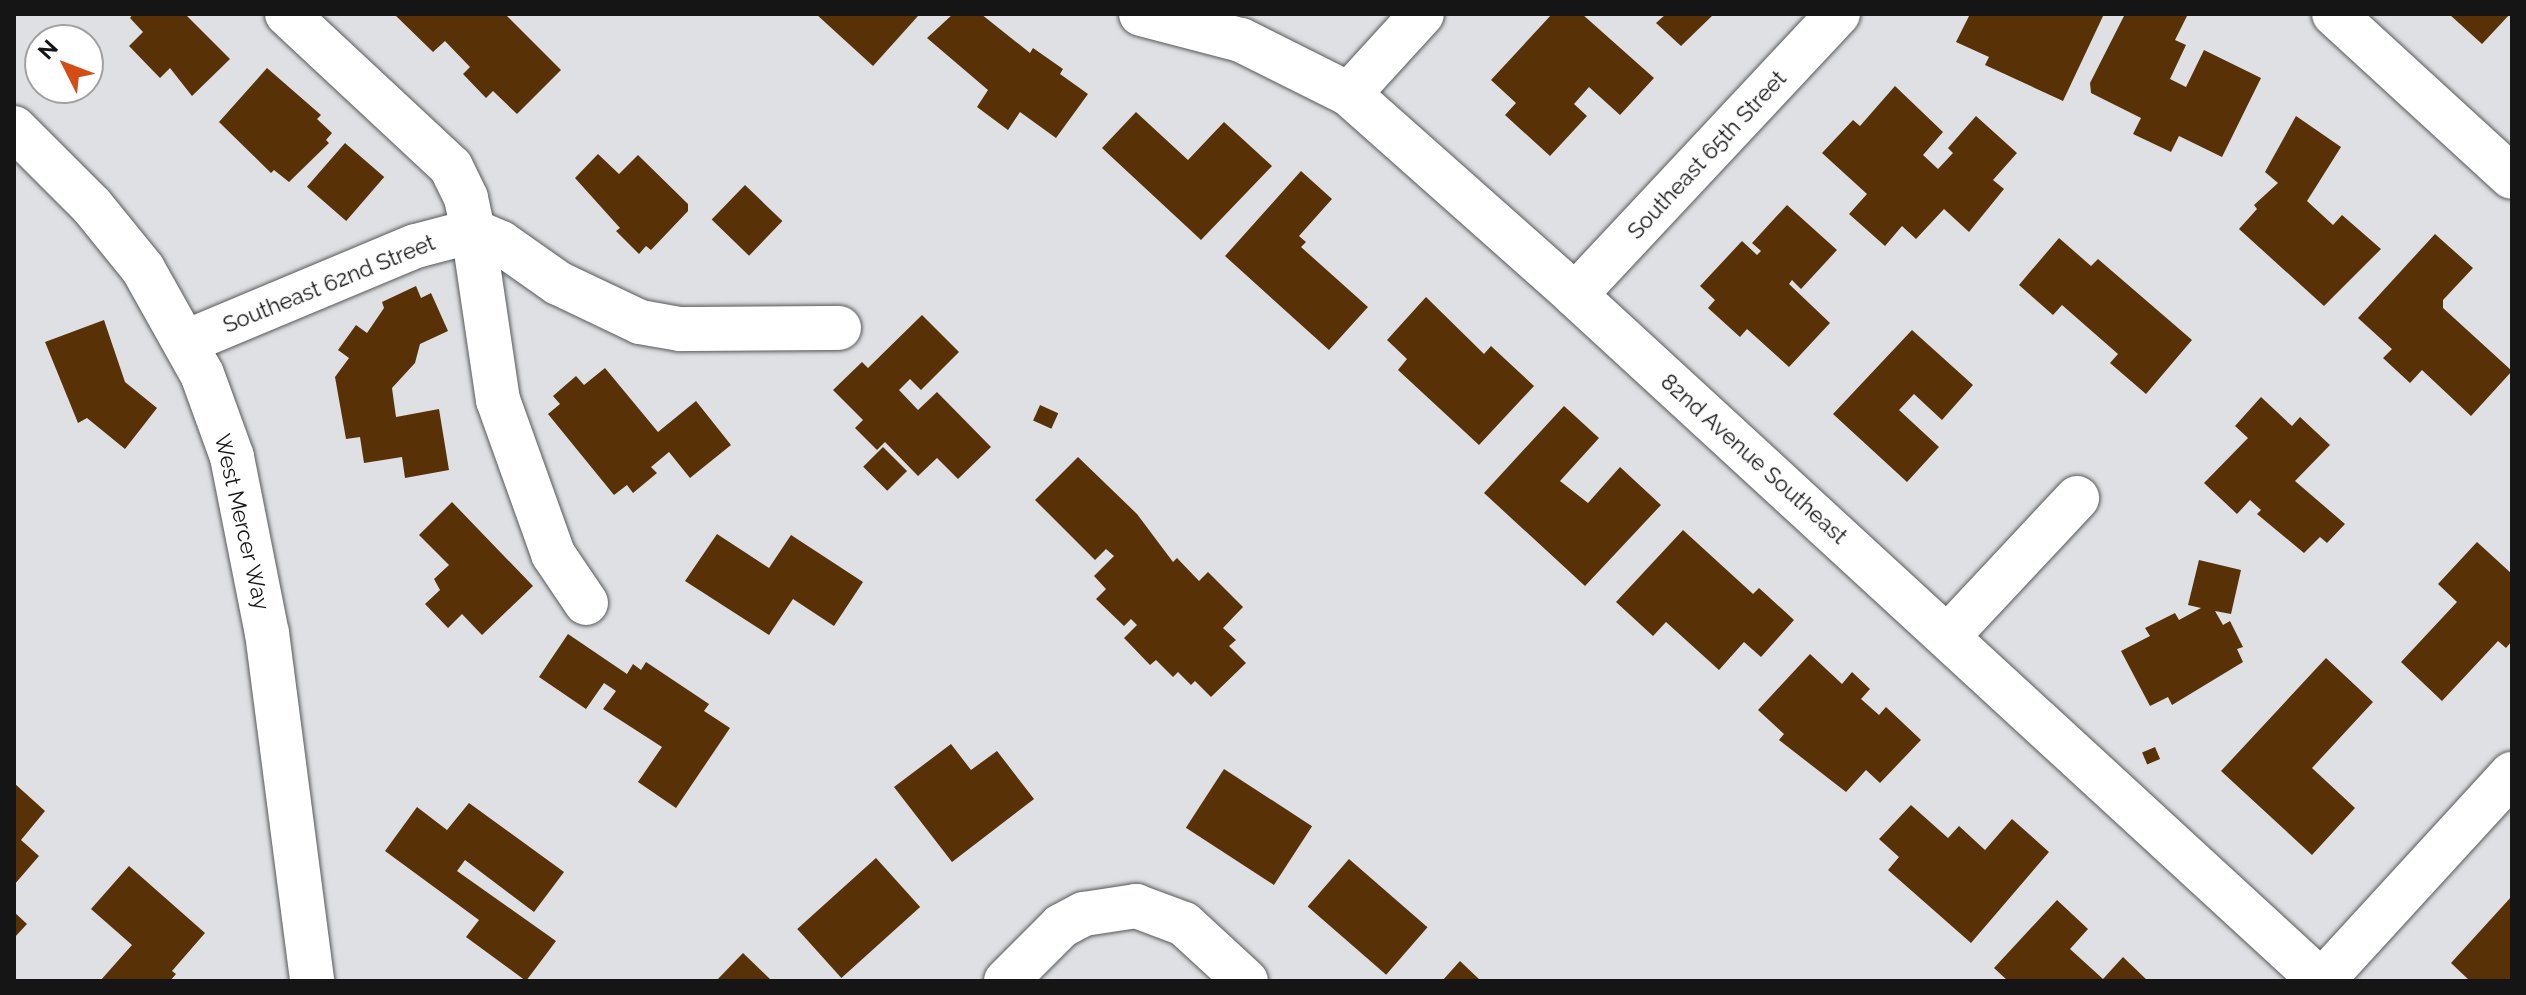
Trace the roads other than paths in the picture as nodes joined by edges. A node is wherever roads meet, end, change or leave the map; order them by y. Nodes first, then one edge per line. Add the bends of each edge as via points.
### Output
1 (287, 14) edge
2 (1141, 14) edge
3 (1422, 14) edge
4 (1838, 14) edge
5 (2334, 14) edge
6 (1349, 94) junction
7 (14, 128) edge
8 (2512, 177) edge
9 (473, 231) junction
10 (1575, 295) junction
11 (839, 328) dead end
12 (186, 342) junction
13 (2077, 498) dead end
14 (586, 603) dead end
15 (1948, 636) junction
16 (2512, 774) edge
17 (312, 981) edge
18 (1006, 981) edge
19 (1246, 981) edge
20 (2321, 981) edge

1 - 9 street via 451,167 466,198
2 - 6 street, 82nd Avenue Southeast via 1241,40
3 - 6 street
4 - 10 street, Southeast 65th Street
5 - 8 street
6 - 10 street, 82nd Avenue Southeast
7 - 12 street, West Mercer Way via 92,206 143,269
9 - 11 street via 501,243 597,305 640,322 741,332
9 - 12 street, Southeast 62nd Street via 416,246
9 - 14 street via 498,400 553,554
10 - 15 street, 82nd Avenue Southeast
12 - 17 street, West Mercer Way via 232,457 264,619
13 - 15 street
15 - 20 street, 82nd Avenue Southeast
16 - 20 street
18 - 19 street via 1061,926 1113,906 1158,910 1184,924

